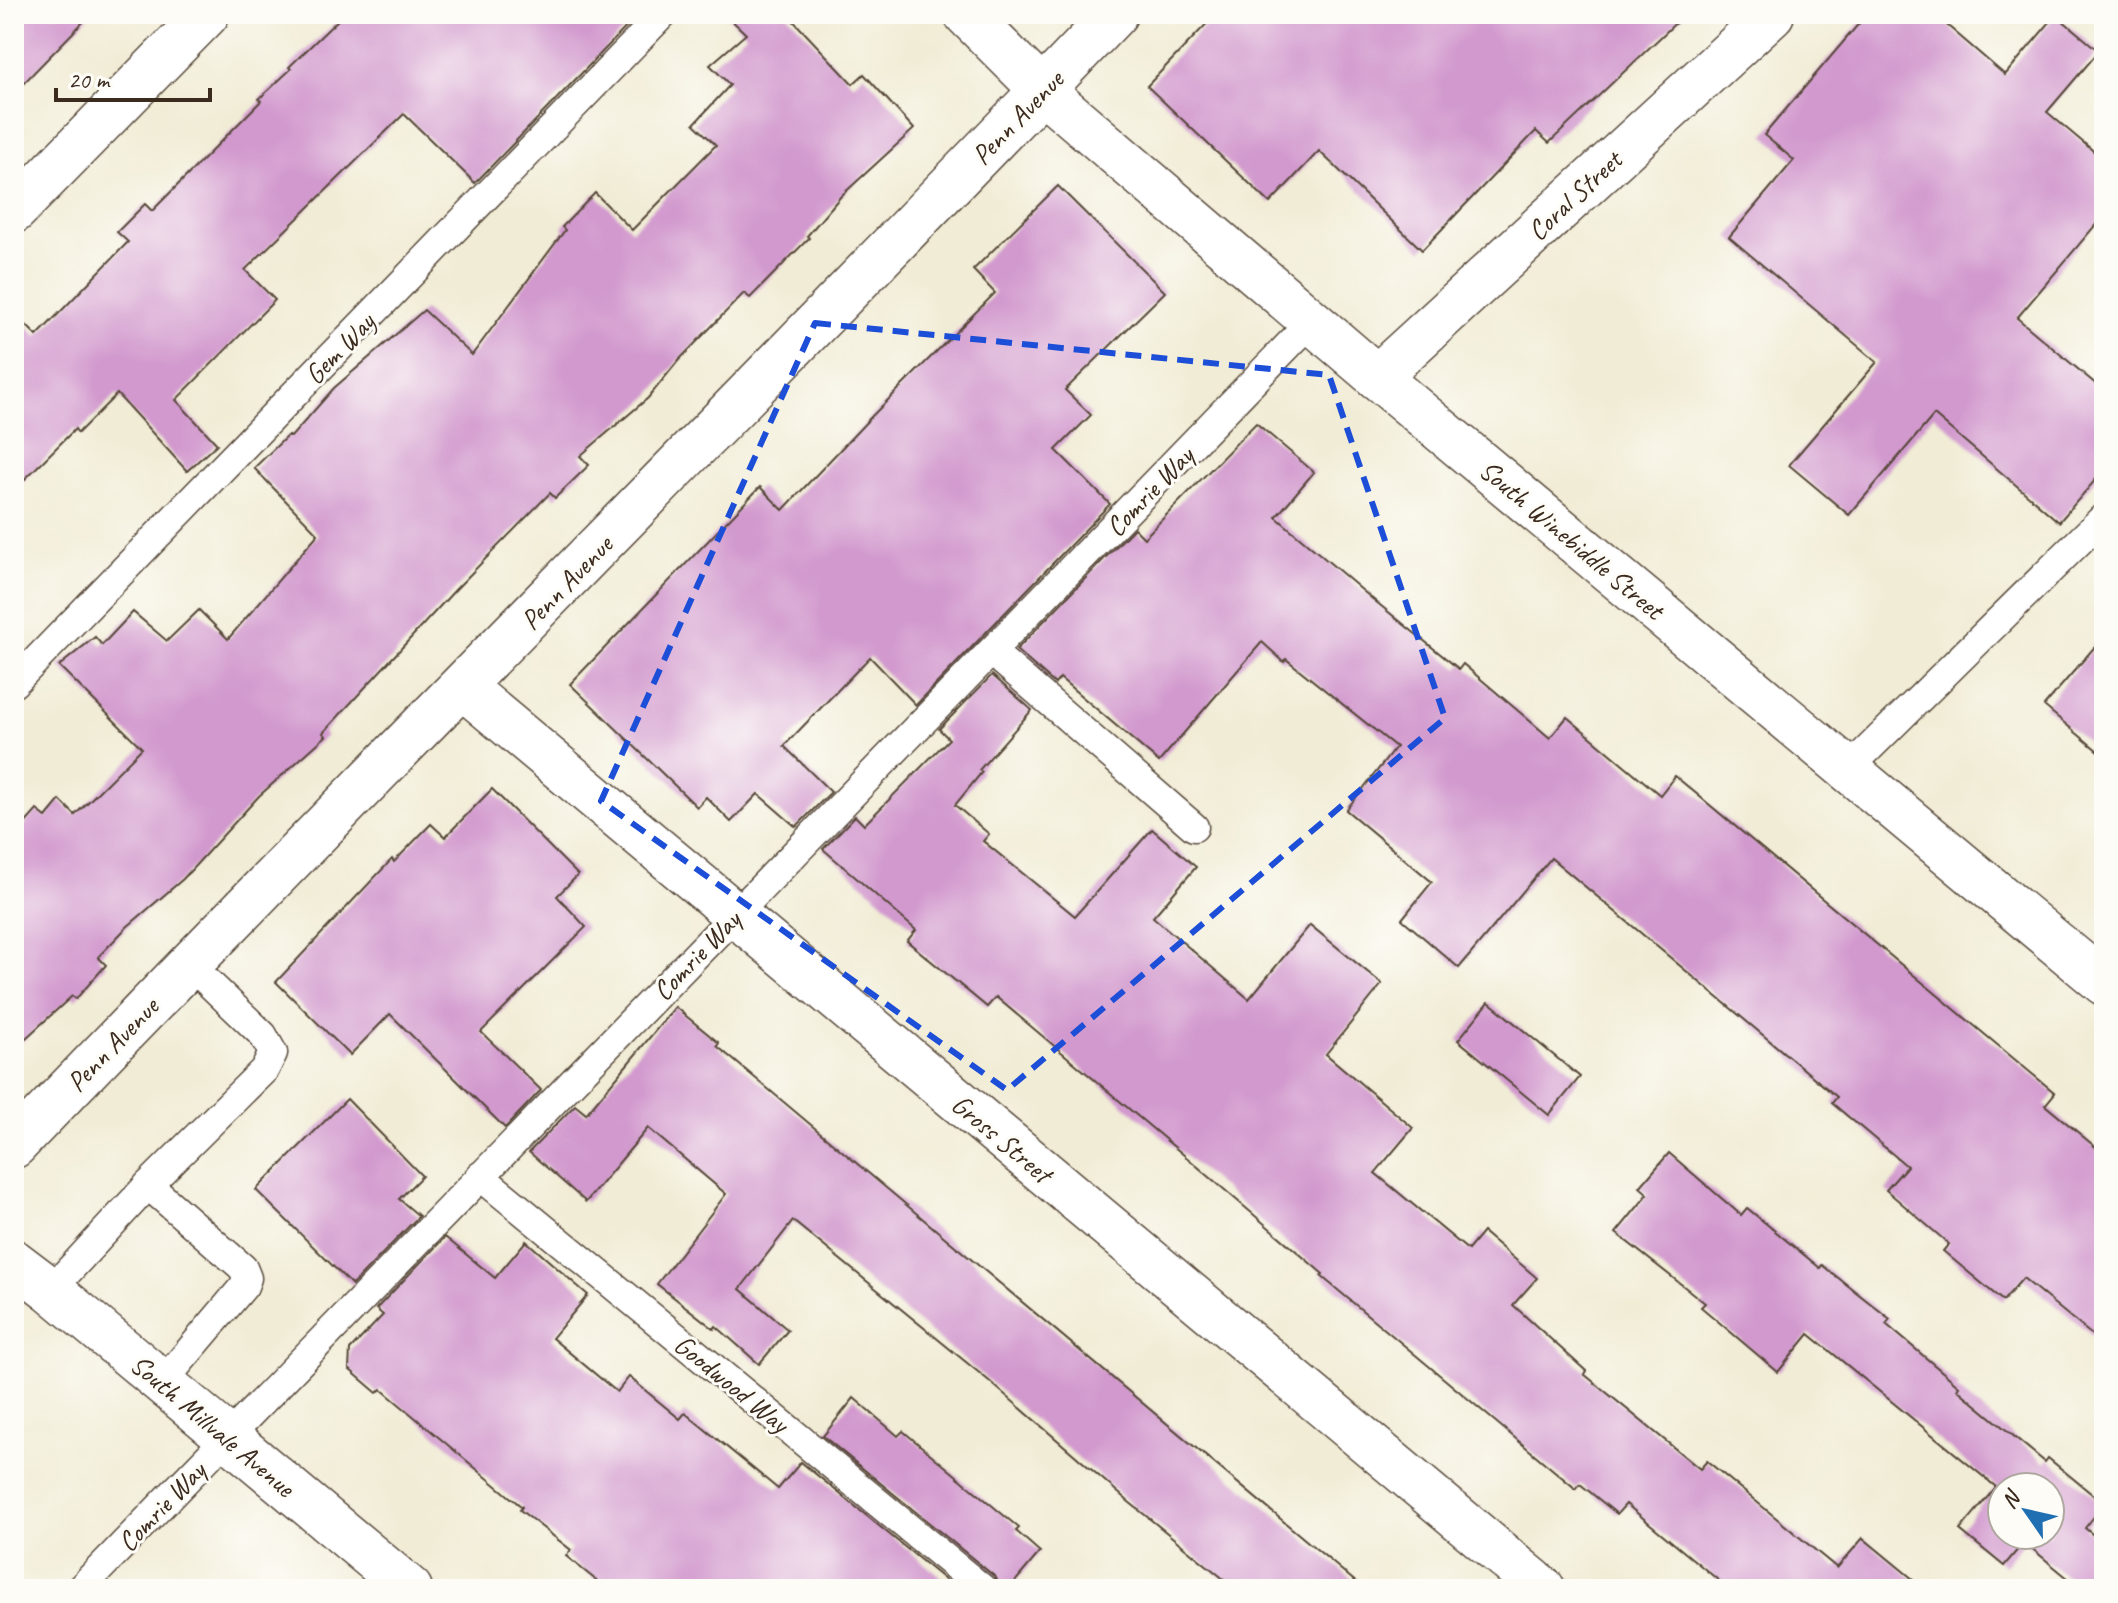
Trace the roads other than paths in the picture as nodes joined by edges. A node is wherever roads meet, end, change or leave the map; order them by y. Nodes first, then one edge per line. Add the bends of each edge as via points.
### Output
1 (207, 14) edge
2 (663, 14) edge
3 (966, 14) edge
4 (1115, 14) edge
5 (1772, 14) edge
6 (1043, 91) junction
7 (14, 211) edge
8 (1312, 321) junction
9 (1377, 377) junction
10 (2104, 517) edge
11 (992, 652) junction
12 (14, 683) edge
13 (463, 687) junction
14 (1848, 769) junction
15 (1194, 827) dead end
16 (735, 915) junction
17 (189, 964) junction
18 (2104, 983) edge
19 (14, 1146) edge
20 (480, 1176) junction
21 (148, 1185) junction
22 (14, 1262) edge
23 (51, 1290) junction
24 (162, 1383) junction
25 (228, 1436) junction
26 (80, 1589) edge
27 (410, 1589) edge
28 (983, 1589) edge
29 (1543, 1589) edge

1 - 7 street
2 - 12 lane, Gem Way
3 - 6 street, South Winebiddle Street
4 - 6 street, Penn Avenue
5 - 9 street, Coral Street
6 - 8 street, South Winebiddle Street
6 - 13 street, Penn Avenue
8 - 9 street, South Winebiddle Street
8 - 11 lane, Comrie Way
9 - 14 street, South Winebiddle Street
10 - 14 lane
11 - 15 lane
11 - 16 lane, Comrie Way
13 - 16 street, Gross Street
13 - 17 street, Penn Avenue
14 - 18 street, South Winebiddle Street
16 - 20 lane, Comrie Way
16 - 29 street, Gross Street
17 - 19 street, Penn Avenue
17 - 21 lane via 263,1035 273,1053 265,1069
20 - 25 lane, Comrie Way
20 - 28 lane, Goodwood Way
21 - 23 lane
21 - 24 lane via 243,1268 247,1278
22 - 23 street, South Millvale Avenue
23 - 24 street, South Millvale Avenue
24 - 25 street, South Millvale Avenue
25 - 26 lane, Comrie Way
25 - 27 street, South Millvale Avenue

